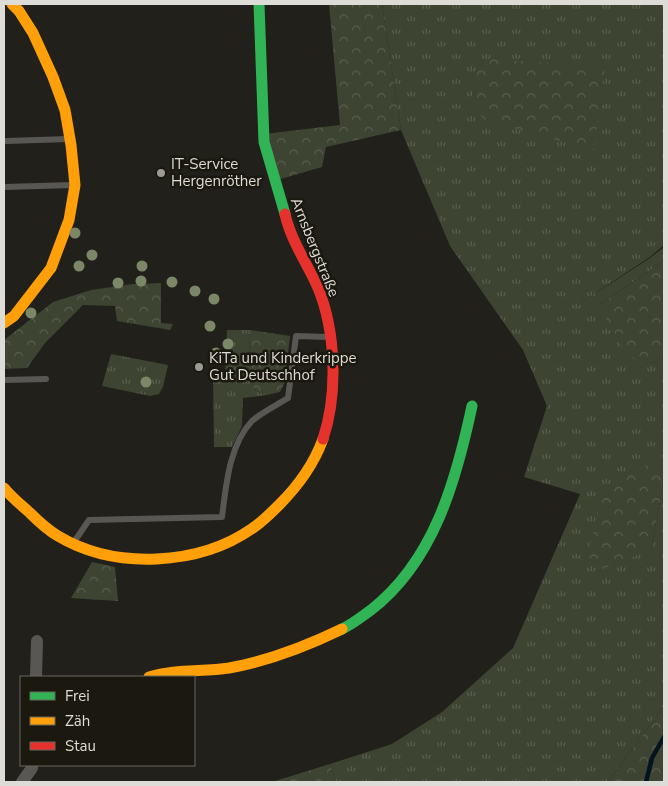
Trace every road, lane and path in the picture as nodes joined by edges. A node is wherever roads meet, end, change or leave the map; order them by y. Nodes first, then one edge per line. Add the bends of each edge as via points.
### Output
1 (12, 4) edge
2 (259, 4) edge
3 (70, 139) junction
4 (6, 141) dead end
5 (75, 185) junction
6 (4, 186) edge
7 (4, 323) edge
8 (330, 337) junction
9 (46, 379) dead end
10 (4, 380) edge
11 (472, 406) dead end
12 (4, 488) edge
13 (73, 543) junction
14 (37, 641) dead end
15 (36, 676) edge
16 (153, 676) edge
17 (33, 766) edge
18 (22, 782) edge

1 - 3 street via 33,33 53,77 65,110
2 - 8 street, Arnsbergstraße via 264,143 289,232 318,290
3 - 4 lane
3 - 5 street
5 - 6 lane
5 - 7 street via 68,220 51,268 14,316
8 - 13 lane via 296,336 288,398 245,429 231,458 222,517 89,520
8 - 13 street, Arnsbergstraße via 332,403 322,444 291,493 260,524 207,551 163,559 118,558
9 - 10 lane
11 - 16 street via 465,442 438,522 409,570 378,605 358,621 338,631 264,659 237,667
12 - 13 street, Arnsbergstraße via 44,526
14 - 15 street
17 - 18 street

